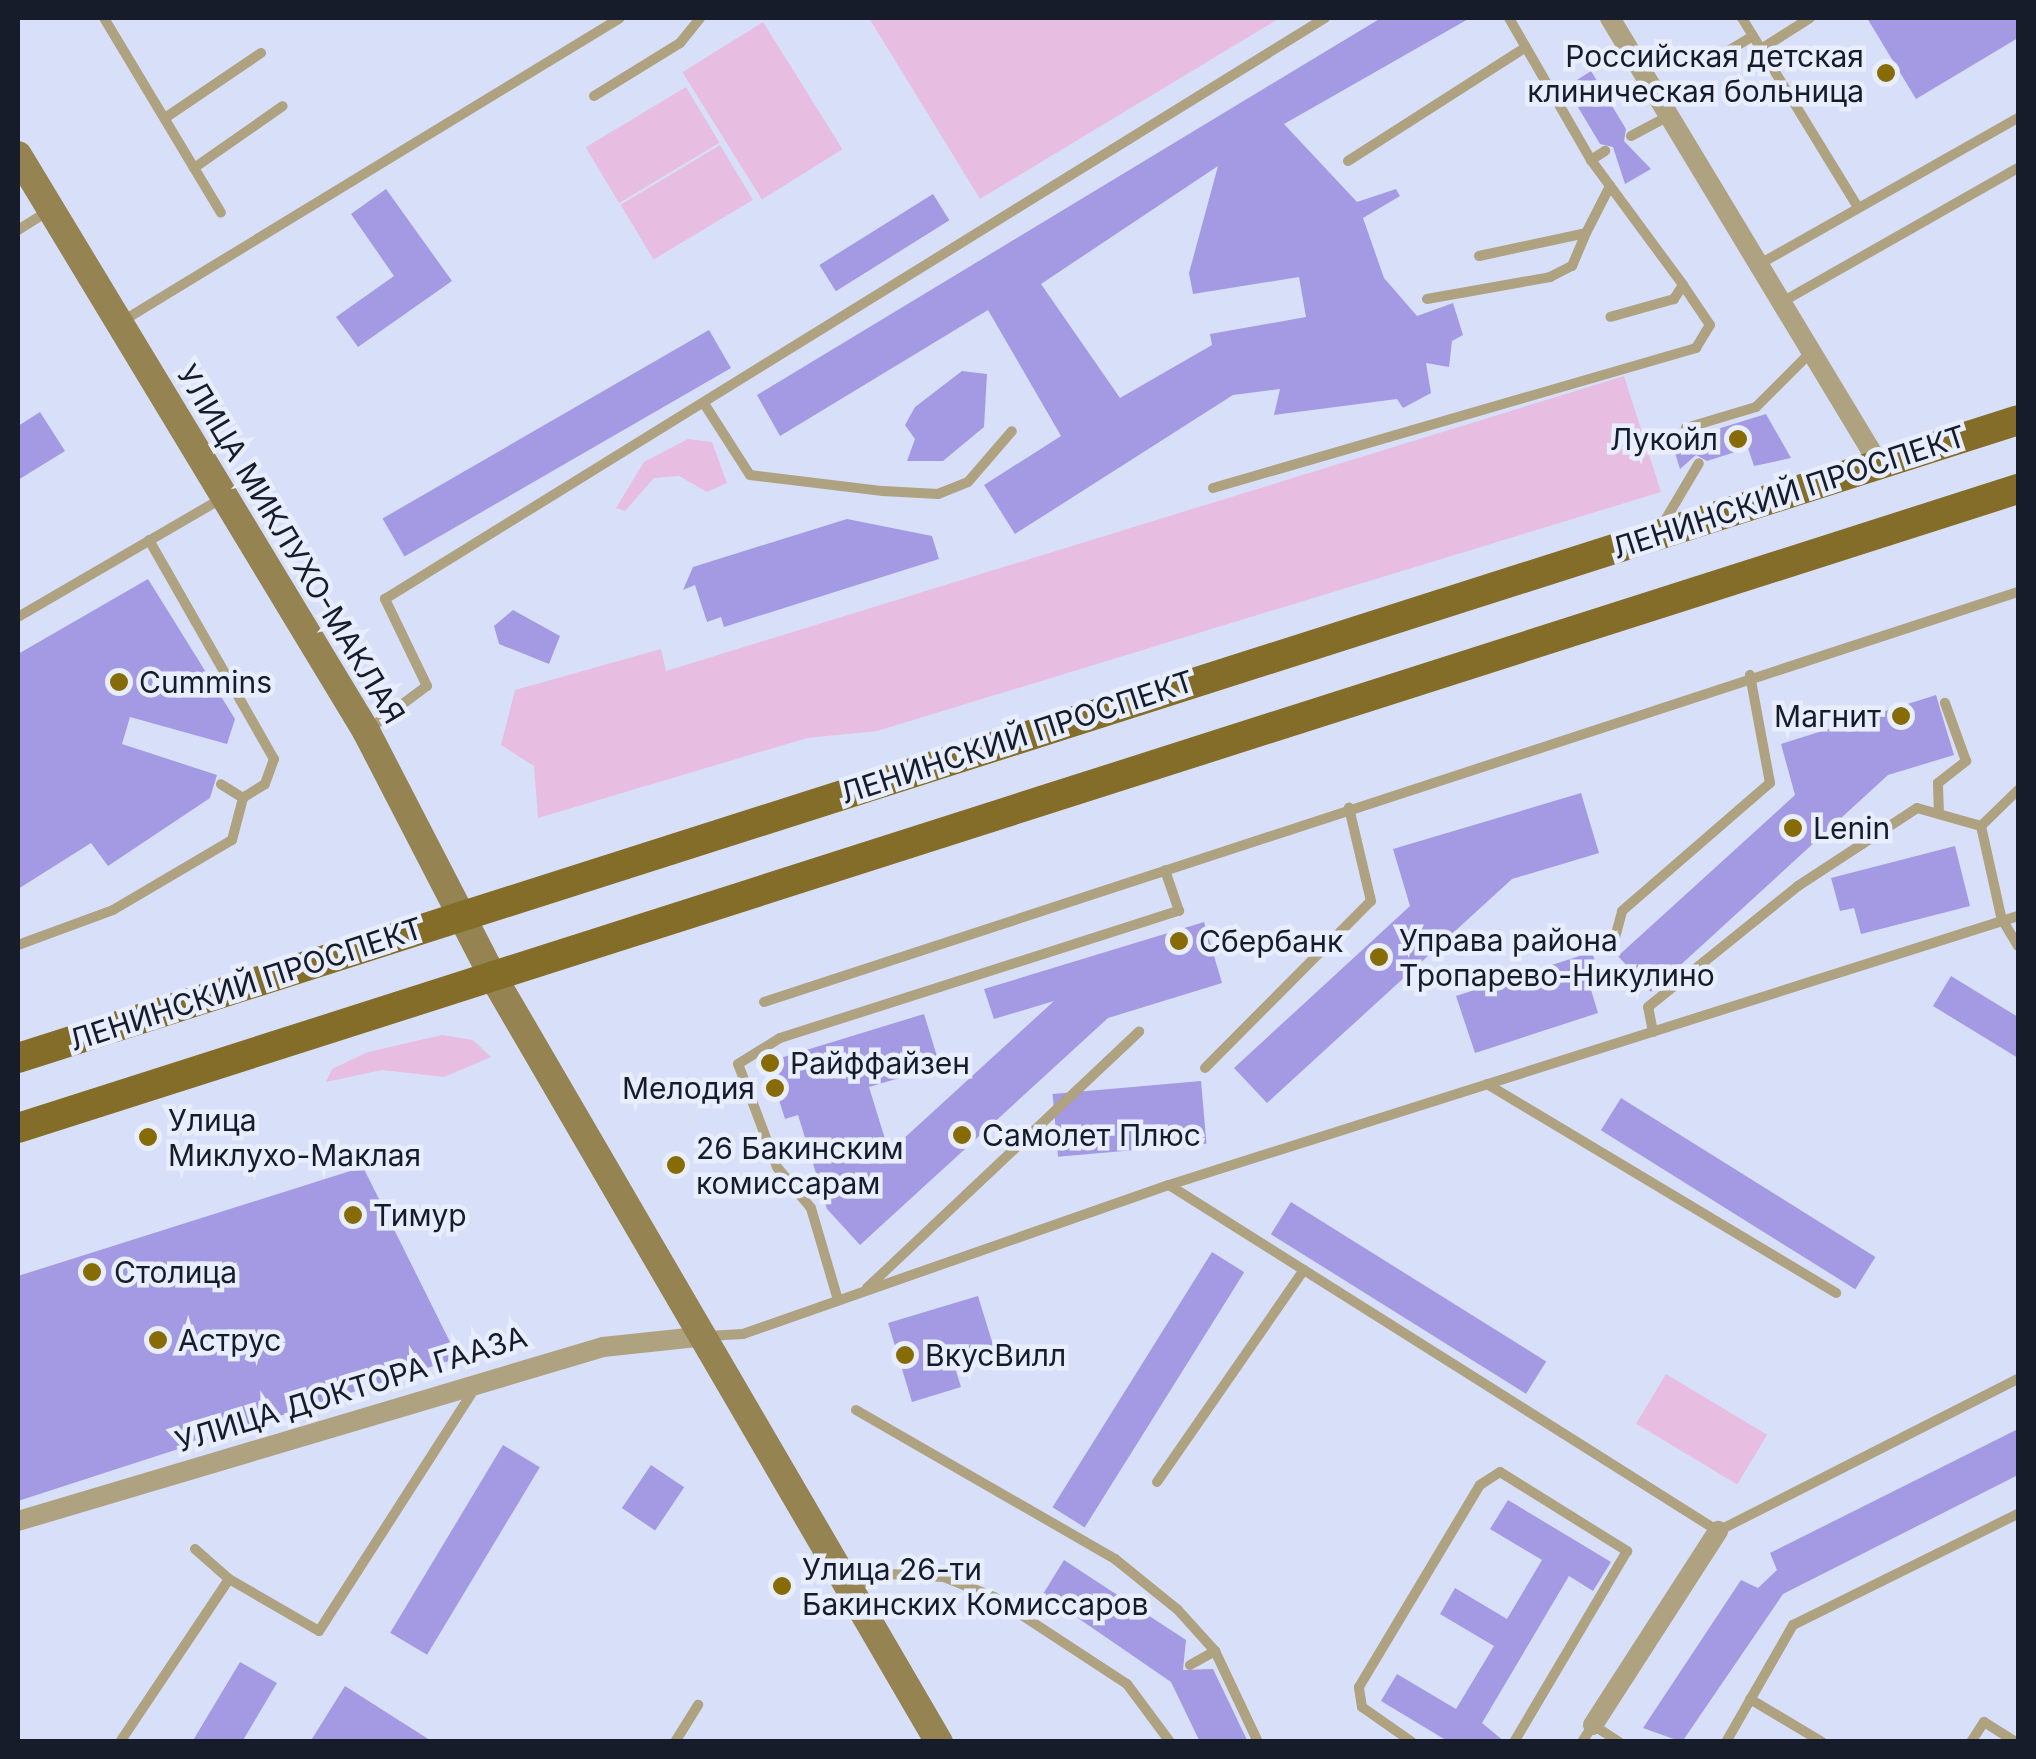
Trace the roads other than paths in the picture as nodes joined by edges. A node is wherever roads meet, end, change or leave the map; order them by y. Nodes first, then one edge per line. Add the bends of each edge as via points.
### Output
1 (104, 18) edge
2 (620, 18) edge
3 (700, 18) edge
4 (1324, 18) edge
5 (1509, 18) edge
6 (1610, 18) edge
7 (1742, 18) edge
8 (1810, 18) edge
9 (1753, 36) junction
10 (1526, 47) junction
11 (1761, 49) junction
12 (262, 53) dead end
13 (1723, 54) dead end
14 (594, 96) dead end
15 (283, 106) dead end
16 (1670, 115) junction
17 (165, 118) junction
18 (2018, 118) edge
19 (1631, 136) dead end
20 (1605, 152) dead end
21 (18, 155) edge
22 (1591, 160) junction
23 (1348, 161) dead end
24 (194, 168) junction
25 (2018, 168) edge
26 (1610, 186) junction
27 (1858, 207) junction
28 (51, 210) junction
29 (221, 213) dead end
30 (18, 230) edge
31 (1586, 233) junction
32 (1479, 256) dead end
33 (1758, 266) junction
34 (1684, 286) junction
35 (1427, 299) dead end
36 (1782, 302) junction
37 (1610, 318) dead end
38 (120, 322) junction
39 (1812, 351) junction
40 (705, 405) junction
41 (2018, 420) edge
42 (1012, 431) dead end
43 (1690, 438) dead end
44 (1699, 463) dead end
45 (1879, 464) junction
46 (1213, 488) dead end
47 (2018, 490) edge
48 (224, 496) junction
49 (1656, 534) junction
50 (149, 540) junction
51 (2018, 592) edge
52 (18, 617) edge
53 (1750, 675) junction
54 (1944, 703) dead end
55 (366, 731) junction
56 (221, 784) dead end
57 (2018, 790) edge
58 (243, 798) junction
59 (1349, 808) junction
60 (1938, 814) junction
61 (1981, 826) junction
62 (1165, 870) junction
63 (462, 913) junction
64 (2018, 916) edge
65 (2002, 921) junction
66 (18, 945) edge
67 (2018, 946) edge
68 (1612, 949) dead end
69 (492, 975) junction
70 (764, 1002) dead end
71 (1140, 1032) dead end
72 (1653, 1032) junction
73 (18, 1058) edge
74 (1206, 1068) dead end
75 (1487, 1084) junction
76 (18, 1128) edge
77 (1168, 1185) junction
78 (1304, 1270) junction
79 (866, 1290) junction
80 (1836, 1293) dead end
81 (838, 1300) junction
82 (706, 1336) junction
83 (2018, 1379) edge
84 (480, 1380) junction
85 (856, 1410) dead end
86 (1157, 1482) dead end
87 (2018, 1514) edge
88 (18, 1521) edge
89 (1718, 1531) junction
90 (195, 1549) dead end
91 (228, 1579) junction
92 (852, 1586) junction
93 (1215, 1651) junction
94 (1190, 1664) dead end
95 (1750, 1699) junction
96 (698, 1704) dead end
97 (1588, 1733) edge
98 (120, 1742) edge
99 (675, 1742) edge
100 (939, 1742) edge
101 (1170, 1742) edge
102 (1258, 1742) edge
103 (1412, 1742) edge
104 (1514, 1742) edge
105 (1619, 1742) edge
106 (1726, 1742) edge
107 (1822, 1742) edge
108 (1971, 1742) edge
109 (2016, 1742) edge

1 - 17 lane
2 - 38 lane
3 - 14 lane via 680,43
4 - 40 lane
5 - 10 lane
6 - 16 street
7 - 9 lane
8 - 11 lane
9 - 11 lane
9 - 13 lane
10 - 22 lane
10 - 23 lane
11 - 27 lane
12 - 17 lane
15 - 24 lane
16 - 19 lane
16 - 33 street
17 - 24 lane
18 - 27 lane
20 - 22 lane
21 - 28 main road, УЛИЦА МИКЛУХО-МАКЛАЯ
22 - 26 lane
24 - 29 lane
25 - 36 lane
26 - 31 lane
26 - 34 lane
27 - 33 lane
28 - 30 lane
28 - 38 main road, УЛИЦА МИКЛУХО-МАКЛАЯ
31 - 32 lane
31 - 35 lane via 1572,266 1550,277
33 - 36 street
34 - 37 lane via 1674,299
34 - 46 lane via 1710,325 1696,348
36 - 39 street
38 - 48 main road, УЛИЦА МИКЛУХО-МАКЛАЯ
39 - 43 lane via 1756,406 1686,428
39 - 45 street
40 - 42 lane via 750,475 883,491 938,494 968,482
40 - 55 lane via 384,599 426,686
41 - 45 main road, ЛЕНИНСКИЙ ПРОСПЕКТ
44 - 49 lane
45 - 49 main road, ЛЕНИНСКИЙ ПРОСПЕКТ
47 - 69 main road
48 - 50 lane
48 - 55 main road, УЛИЦА МИКЛУХО-МАКЛАЯ
49 - 63 main road, ЛЕНИНСКИЙ ПРОСПЕКТ
50 - 52 lane
50 - 58 lane via 274,759 264,784
51 - 53 lane
53 - 59 lane
53 - 68 lane via 1770,782 1622,911
54 - 60 lane via 1966,761 1938,783
55 - 63 main road, УЛИЦА МИКЛУХО-МАКЛАЯ
56 - 58 lane
57 - 61 lane
58 - 66 lane via 232,840 113,910
59 - 62 lane
59 - 74 lane via 1371,901
60 - 61 lane
60 - 72 lane via 1917,808 1798,886 1648,1008
61 - 65 lane
62 - 70 lane
62 - 81 lane via 1178,910 780,1038 738,1064 777,1167 812,1208
63 - 69 main road, УЛИЦА МИКЛУХО-МАКЛАЯ
63 - 73 main road, ЛЕНИНСКИЙ ПРОСПЕКТ
64 - 65 lane
65 - 67 lane
65 - 72 lane
69 - 76 main road
69 - 82 main road
71 - 79 lane
72 - 75 lane
75 - 77 lane
75 - 80 lane
77 - 78 lane
77 - 79 lane
78 - 86 lane
78 - 89 lane
79 - 81 lane
81 - 82 lane via 742,1334
82 - 84 street, УЛИЦА ДОКТОРА ГААЗА via 650,1336
82 - 92 main road
83 - 89 lane
84 - 88 street, УЛИЦА ДОКТОРА ГААЗА
84 - 91 lane via 319,1631
85 - 93 lane via 1115,1558
87 - 95 lane via 1793,1625
89 - 97 street
90 - 91 lane
91 - 98 lane
92 - 100 main road
92 - 101 lane via 889,1574 944,1577 994,1597 1128,1684
93 - 94 lane
93 - 102 lane
95 - 106 lane
95 - 107 lane
96 - 99 lane
97 - 105 lane
103 - 104 lane via 1362,1708 1359,1687 1480,1485 1500,1472 1627,1551
108 - 109 lane via 1984,1722

